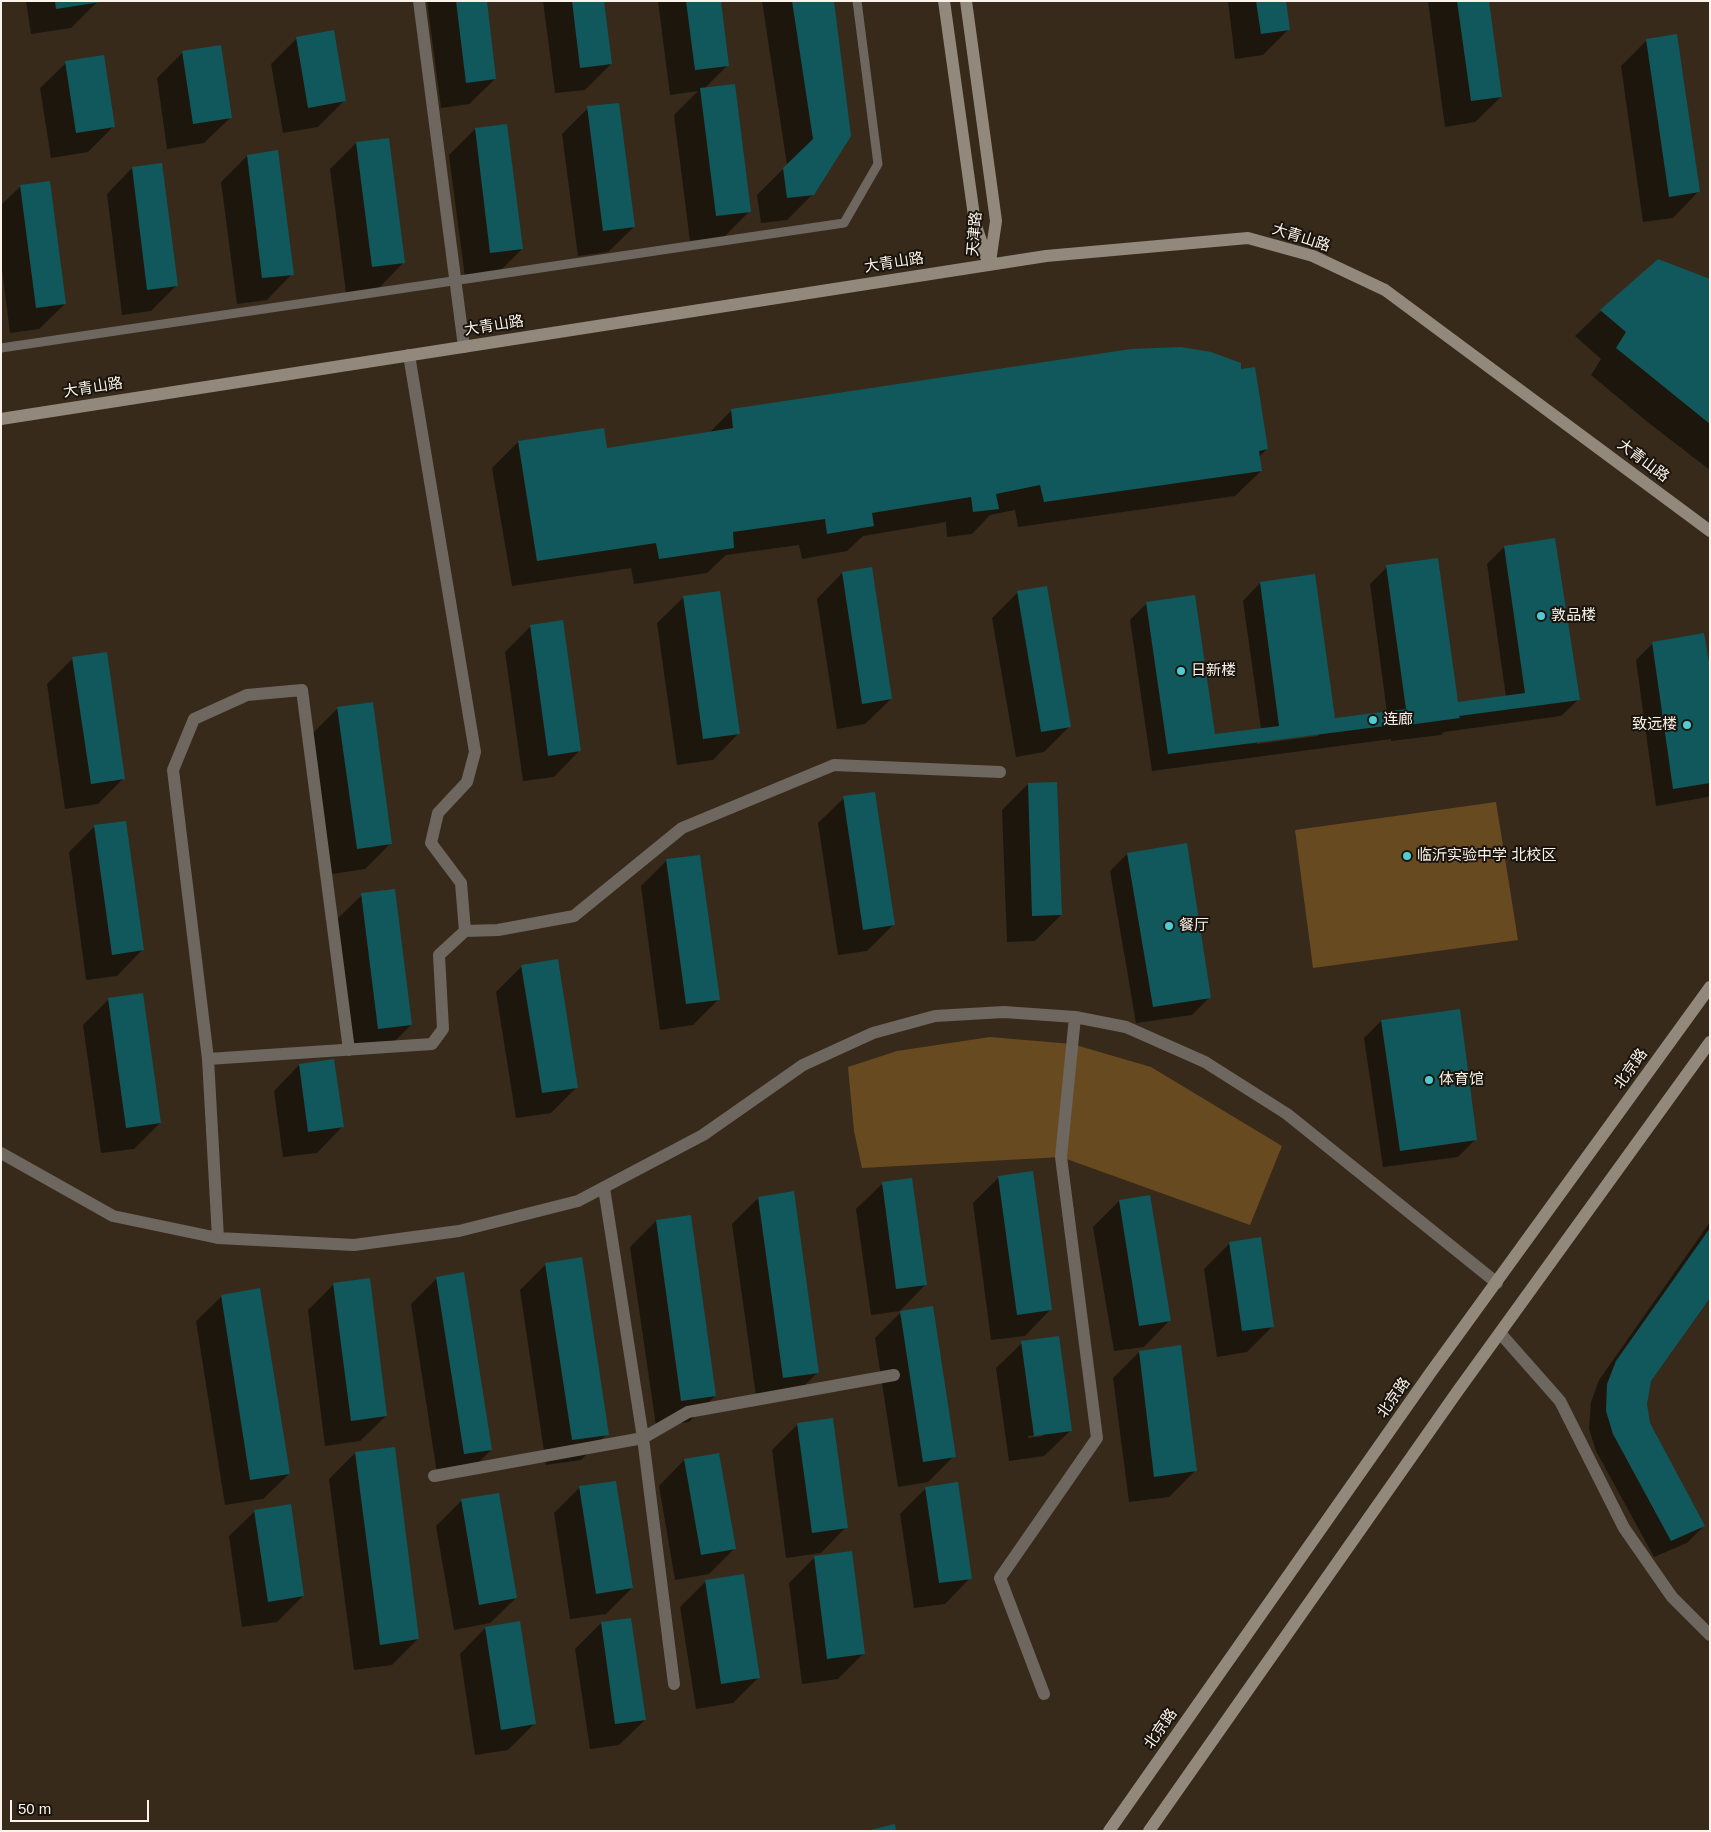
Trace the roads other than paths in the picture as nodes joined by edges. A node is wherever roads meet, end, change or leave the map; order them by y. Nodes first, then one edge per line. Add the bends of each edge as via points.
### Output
1 (419, 1) edge
2 (857, 1) edge
3 (944, 1) edge
4 (966, 1) edge
5 (989, 264) junction
6 (456, 280) junction
7 (464, 346) junction
8 (1, 348) edge
9 (408, 355) junction
10 (1, 419) edge
11 (1710, 531) edge
12 (1000, 772) dead end
13 (465, 931) junction
14 (1710, 987) edge
15 (1075, 1017) junction
16 (1710, 1042) edge
17 (349, 1050) junction
18 (208, 1059) junction
19 (1, 1154) edge
20 (604, 1188) junction
21 (218, 1238) junction
22 (1497, 1283) junction
23 (1500, 1333) junction
24 (894, 1375) dead end
25 (643, 1438) junction
26 (434, 1476) dead end
27 (1710, 1635) edge
28 (674, 1684) dead end
29 (1044, 1694) dead end
30 (1109, 1831) edge
31 (1149, 1831) edge

1 - 6 street
2 - 6 lane via 878,164 844,223
3 - 5 main road, 天津路 via 975,223
4 - 5 main road, 天津路 via 996,220
5 - 7 main road, 大青山路
5 - 11 main road, 大青山路 via 1248,238 1313,256 1385,290
6 - 7 street
6 - 8 lane
7 - 9 main road, 大青山路
9 - 10 main road, 大青山路
9 - 13 street via 475,752 467,782 438,814 432,843 461,883
12 - 13 street via 834,765 682,828 574,916 498,930
13 - 17 street via 438,955 443,1029 432,1044
14 - 22 main road, 北京路
15 - 20 street via 1004,1012 936,1016 873,1033 803,1065 703,1135
15 - 22 street via 1126,1027 1204,1062 1279,1109
15 - 29 street via 1061,1157 1097,1438 1000,1578
16 - 23 main road
17 - 18 street
17 - 18 street via 302,690 247,694 194,719 173,770
18 - 21 street
19 - 21 street via 113,1216
20 - 21 street via 578,1201 459,1231 354,1245
20 - 25 street
22 - 30 main road, 北京路
23 - 27 street via 1560,1401 1624,1528 1672,1597
23 - 31 main road
24 - 25 street via 688,1412
25 - 26 street
25 - 28 street

